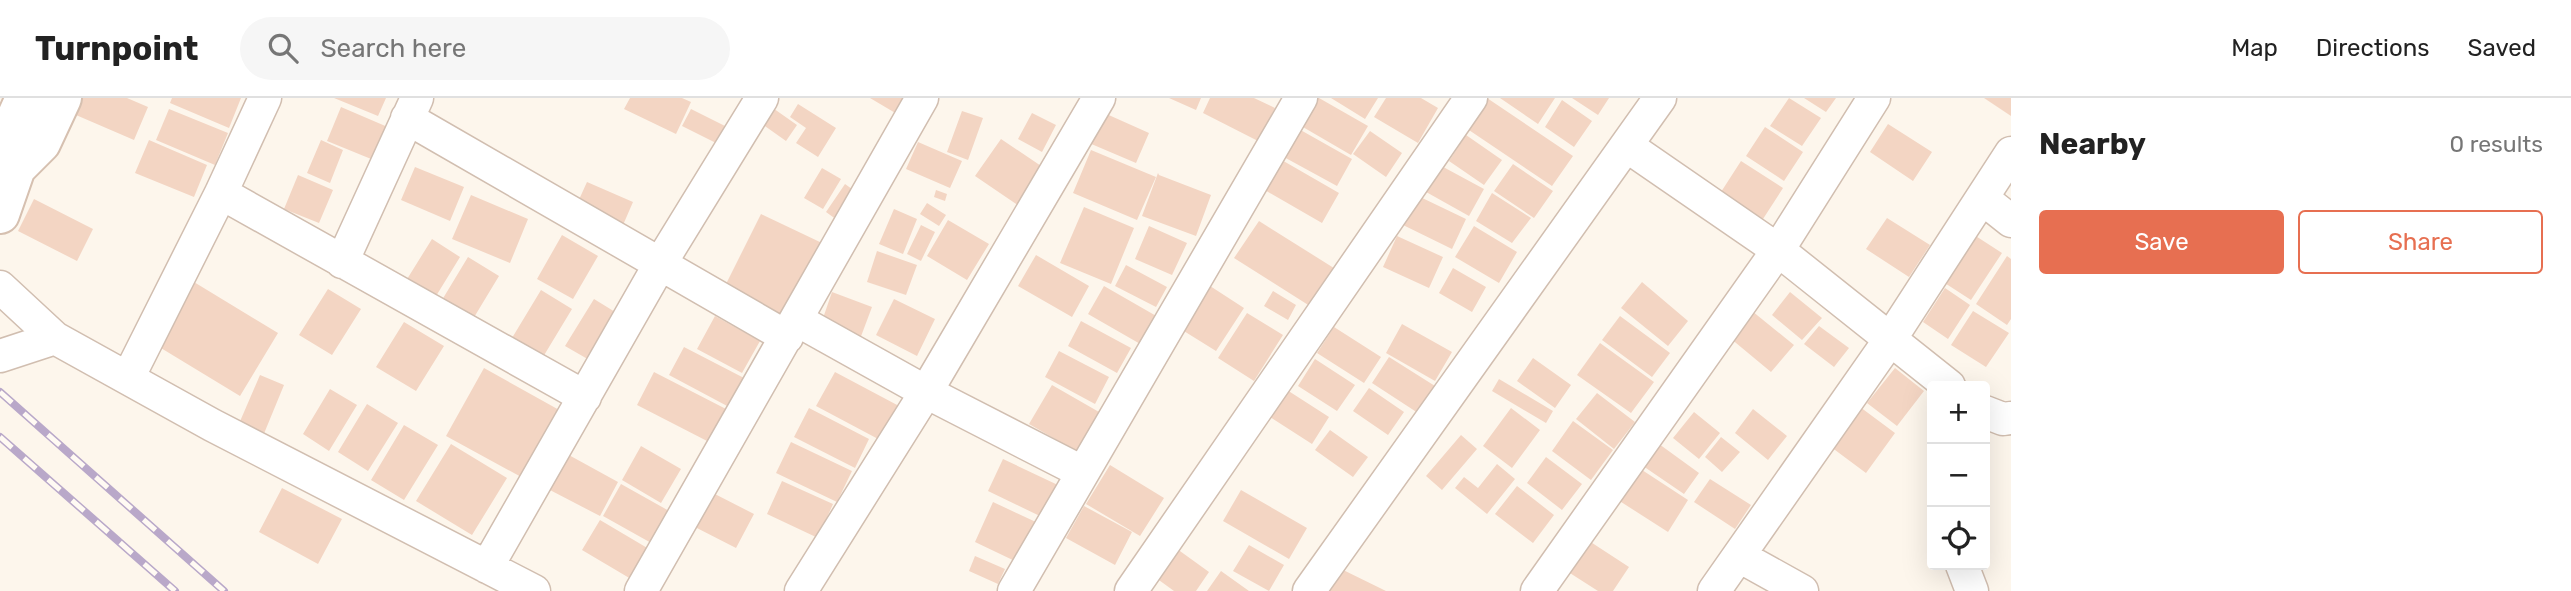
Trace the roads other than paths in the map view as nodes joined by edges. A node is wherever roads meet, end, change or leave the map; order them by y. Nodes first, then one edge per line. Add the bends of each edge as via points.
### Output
1 (25, 98) edge
2 (62, 98) edge
3 (265, 98) edge
4 (762, 98) edge
5 (922, 98) edge
6 (1098, 98) edge
7 (1301, 98) edge
8 (1660, 98) edge
9 (1874, 98) edge
10 (1463, 100) edge
11 (412, 108) edge
12 (1627, 146) junction
13 (2011, 153) edge
14 (16, 168) junction
15 (221, 193) junction
16 (1982, 198) junction
17 (0, 214) edge
18 (2011, 221) edge
19 (1777, 250) junction
20 (342, 262) junction
21 (660, 264) junction
22 (0, 288) edge
23 (792, 328) junction
24 (55, 338) junction
25 (1889, 341) junction
26 (0, 356) edge
27 (128, 379) junction
28 (1942, 381) edge
29 (926, 392) junction
30 (584, 397) junction
31 (1082, 472) junction
32 (1739, 556) junction
33 (487, 567) junction
34 (1964, 570) edge
35 (534, 591) edge
36 (641, 591) edge
37 (801, 591) edge
38 (1014, 591) edge
39 (1131, 591) edge
40 (1309, 591) edge
41 (1537, 591) edge
42 (1714, 591) edge
43 (1802, 591) edge
44 (1972, 591) edge

1 - 14 street via 12,127
2 - 14 street via 41,143
3 - 15 street
4 - 21 street
5 - 23 street
6 - 29 street
7 - 31 street
8 - 12 street
9 - 19 street
10 - 39 street
11 - 20 street
11 - 21 street
12 - 19 street
12 - 40 street
13 - 16 street
14 - 17 street
15 - 20 street
15 - 27 street
16 - 18 street
16 - 25 street
19 - 25 street
19 - 41 street
20 - 30 street
21 - 23 street
21 - 30 street
22 - 24 street
23 - 29 street
23 - 36 street
24 - 26 street
24 - 27 street
25 - 28 street
25 - 32 street
27 - 33 street
29 - 31 street
29 - 37 street
30 - 33 street
31 - 38 street
32 - 42 street
32 - 43 street
33 - 35 street
34 - 44 street

